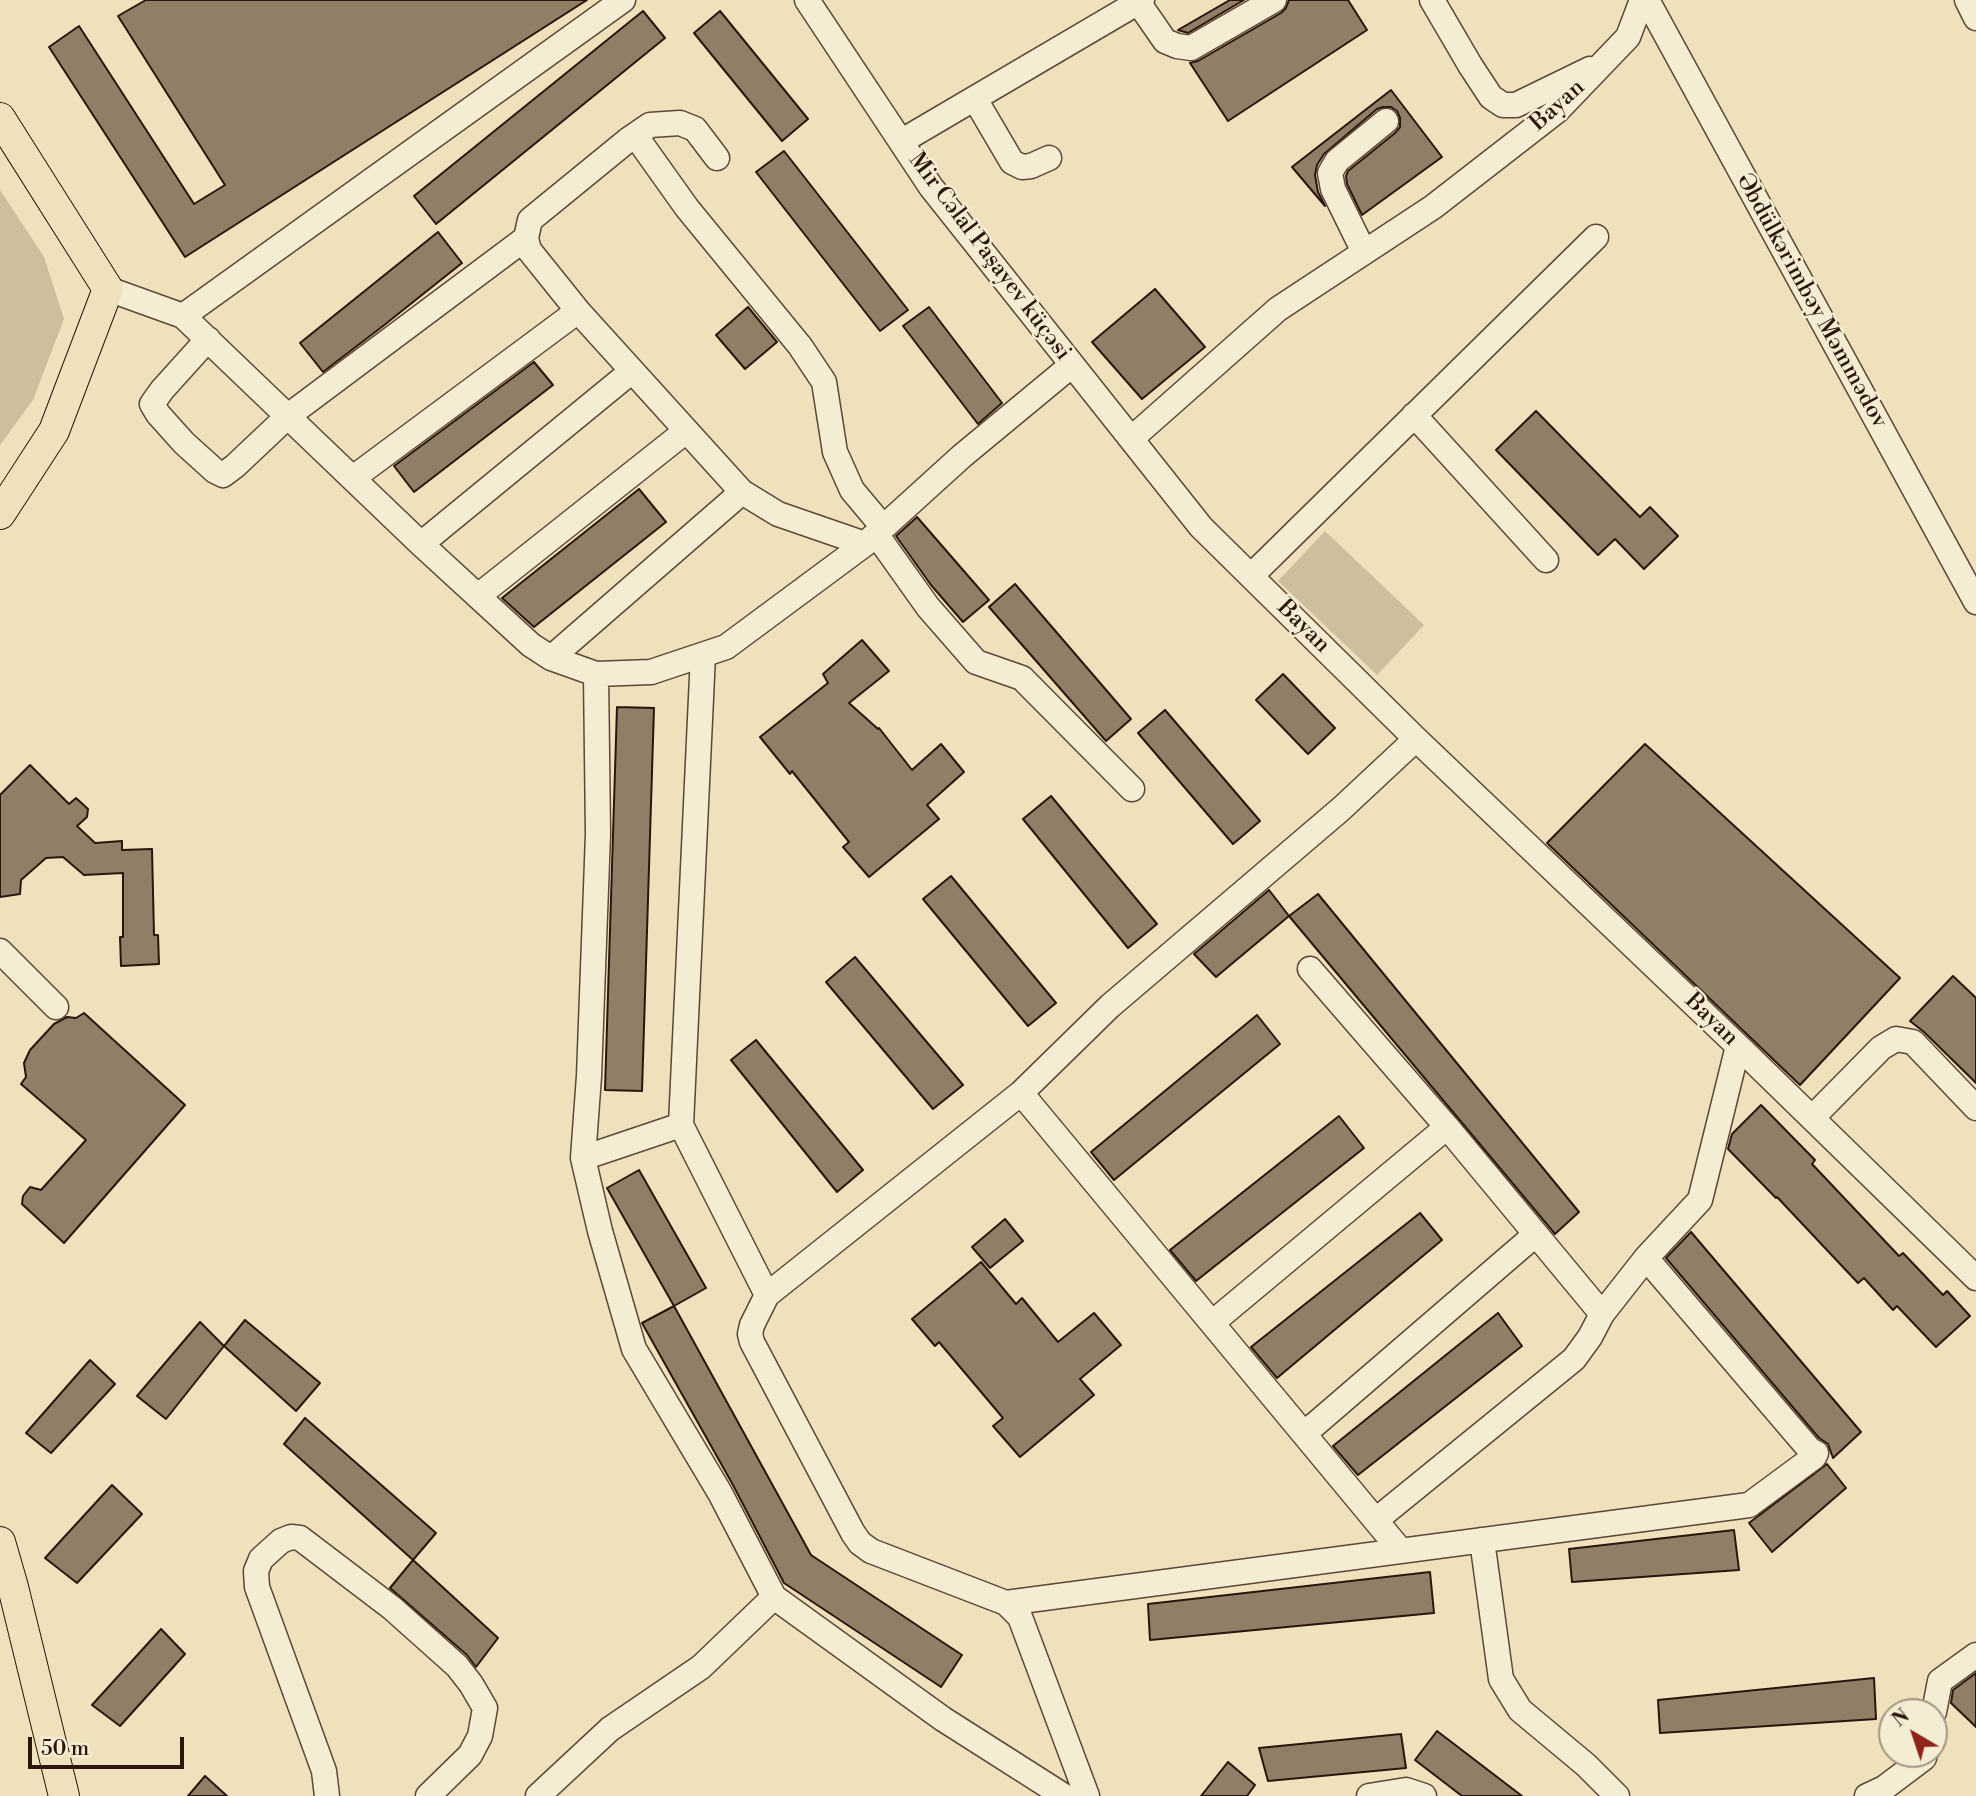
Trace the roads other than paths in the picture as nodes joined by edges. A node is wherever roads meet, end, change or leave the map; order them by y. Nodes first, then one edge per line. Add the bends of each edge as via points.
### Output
1 (623, 0) edge
2 (807, 0) edge
3 (1274, 0) edge
4 (1432, 0) edge
5 (1644, 0) edge
6 (1967, 0) edge
7 (1140, 1) edge
8 (1976, 18) edge
9 (1606, 61) junction
10 (975, 99) junction
11 (0, 118) edge
12 (1386, 121) dead end
13 (635, 135) junction
14 (902, 142) junction
15 (717, 158) dead end
16 (1049, 158) dead end
17 (1596, 237) dead end
18 (526, 238) junction
19 (1364, 252) junction
20 (108, 289) junction
21 (578, 311) junction
22 (183, 316) junction
23 (208, 339) junction
24 (1072, 365) junction
25 (632, 371) junction
26 (1414, 415) junction
27 (288, 416) junction
28 (686, 431) junction
29 (1131, 439) junction
30 (354, 478) junction
31 (742, 492) junction
32 (0, 514) edge
33 (874, 535) junction
34 (421, 544) junction
35 (1546, 560) dead end
36 (1251, 576) junction
37 (478, 596) junction
38 (1976, 601) edge
39 (703, 655) junction
40 (551, 658) junction
41 (596, 674) junction
42 (1416, 739) junction
43 (1132, 789) dead end
44 (0, 951) edge
45 (1310, 969) dead end
46 (56, 1007) dead end
47 (1738, 1045) junction
48 (1021, 1093) junction
49 (1976, 1108) edge
50 (1812, 1118) junction
51 (681, 1125) junction
52 (1447, 1127) junction
53 (583, 1158) junction
54 (1535, 1235) junction
55 (1646, 1258) junction
56 (1974, 1271) edge
57 (767, 1294) junction
58 (1602, 1314) junction
59 (1212, 1324) junction
60 (1304, 1434) junction
61 (1376, 1520) junction
62 (1482, 1540) junction
63 (0, 1542) edge
64 (1401, 1551) junction
65 (6, 1594) edge
66 (774, 1597) junction
67 (1006, 1603) junction
68 (1976, 1656) edge
69 (1937, 1698) edge
70 (1911, 1768) edge
71 (64, 1796) edge
72 (327, 1796) edge
73 (428, 1796) edge
74 (538, 1796) edge
75 (1063, 1796) edge
76 (1087, 1796) edge
77 (1369, 1796) edge
78 (1424, 1796) edge
79 (1617, 1796) edge
80 (1867, 1796) edge

1 - 22 street
2 - 14 street, Mir Cəlal Paşayev küçəsi
3 - 7 street via 1191,48 1164,41
4 - 9 street via 1491,97 1503,106 1516,105
5 - 9 street, Bayan via 1628,37
5 - 38 street, Əbdülkərimbəy Məmmədov
6 - 8 street
7 - 10 street
9 - 19 street, Bayan via 1558,110 1433,206
10 - 14 street
10 - 16 street via 1012,162 1022,167
11 - 20 main road
12 - 19 street via 1337,161 1330,173 1333,189
13 - 15 street via 650,125 680,123 695,129
13 - 18 street via 530,220
13 - 33 street via 824,382 835,452
14 - 24 street, Mir Cəlal Paşayev küçəsi via 930,187
17 - 26 street
18 - 21 street via 529,250
18 - 27 street
19 - 29 street, Bayan via 1278,309
20 - 22 street
20 - 32 main road via 54,431
21 - 25 street
21 - 30 street
22 - 23 street
23 - 27 street
23 - 27 street via 152,404 202,461 219,475 226,475
24 - 29 street, Mir Cəlal Paşayev küçəsi
24 - 33 street
25 - 28 street
25 - 34 street
26 - 35 street
26 - 36 street
27 - 30 street
28 - 31 street
28 - 37 street
29 - 36 street, Bayan via 1201,527
30 - 34 street
31 - 33 street via 778,514
31 - 40 street
33 - 39 street via 726,647
33 - 43 street via 976,662 1022,678
34 - 37 street
36 - 42 street, Bayan
37 - 40 street
39 - 41 street via 651,672
39 - 51 street
40 - 41 street
41 - 53 street via 598,834
42 - 47 street, Bayan
42 - 48 street via 1110,1006
44 - 46 street
45 - 52 street
47 - 50 street, Bayan
47 - 55 street via 1699,1200
48 - 57 street
48 - 59 street
49 - 50 street via 1913,1042 1896,1039 1881,1048
50 - 56 street, Bayan
51 - 53 street
51 - 57 street
52 - 54 street
52 - 59 street
53 - 66 street via 634,1349 720,1493
54 - 58 street
54 - 60 street
55 - 58 street
55 - 62 street via 1816,1453 1749,1505
57 - 67 street via 752,1325 752,1342 860,1543
58 - 61 street via 1574,1359
59 - 60 street
60 - 61 street
61 - 64 street
62 - 64 street
62 - 79 street via 1500,1679 1520,1710
63 - 65 main road
64 - 67 street
65 - 71 main road
66 - 74 street via 701,1667 610,1729
66 - 75 street via 943,1719
67 - 76 street via 1020,1617
68 - 69 street via 1940,1681
70 - 80 street
72 - 73 street via 324,1771 257,1587 261,1559 291,1538 300,1538 392,1608 457,1666 485,1708 480,1736 470,1755
77 - 78 street via 1405,1790

